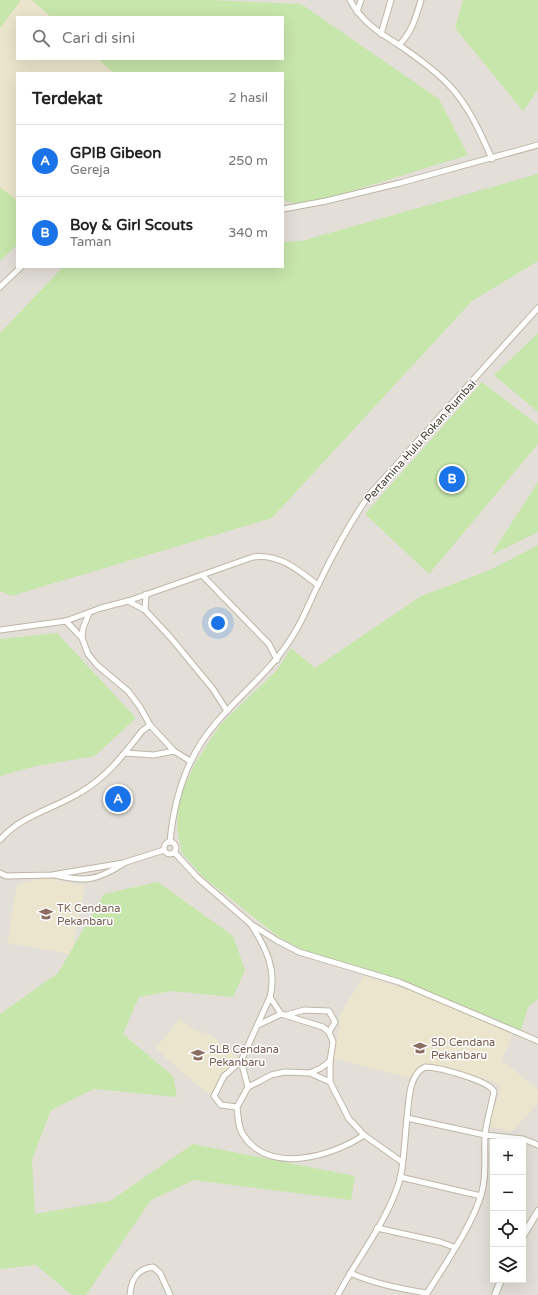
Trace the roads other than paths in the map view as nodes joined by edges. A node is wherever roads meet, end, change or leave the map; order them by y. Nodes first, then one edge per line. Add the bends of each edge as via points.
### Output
1 (350, 0) edge
2 (361, 0) edge
3 (391, 0) edge
4 (421, 0) edge
5 (357, 12) junction
6 (380, 34) junction
7 (399, 45) junction
8 (538, 145) edge
9 (492, 159) junction
10 (284, 209) edge
11 (20, 268) edge
12 (0, 287) edge
13 (538, 308) edge
14 (202, 576) junction
15 (318, 585) junction
16 (146, 594) junction
17 (128, 601) junction
18 (145, 610) junction
19 (89, 613) junction
20 (66, 621) junction
21 (0, 630) edge
22 (82, 638) junction
23 (277, 660) junction
24 (227, 711) junction
25 (150, 725) junction
26 (174, 751) junction
27 (125, 753) junction
28 (190, 761) junction
29 (0, 840) edge
30 (170, 842) junction
31 (164, 850) junction
32 (174, 852) junction
33 (123, 863) junction
34 (0, 873) edge
35 (52, 875) junction
36 (251, 924) junction
37 (270, 997) junction
38 (281, 1014) junction
39 (287, 1015) junction
40 (258, 1025) junction
41 (330, 1032) junction
42 (538, 1041) edge
43 (241, 1061) junction
44 (330, 1061) junction
45 (310, 1072) junction
46 (330, 1082) junction
47 (248, 1087) junction
48 (237, 1107) junction
49 (407, 1118) junction
50 (364, 1135) junction
51 (485, 1135) junction
52 (538, 1145) edge
53 (402, 1162) junction
54 (400, 1177) junction
55 (481, 1196) junction
56 (538, 1211) edge
57 (377, 1228) junction
58 (526, 1231) edge
59 (454, 1247) junction
60 (350, 1273) junction
61 (500, 1283) edge
62 (427, 1294) edge
63 (130, 1295) edge
64 (170, 1295) edge
65 (338, 1295) edge
66 (495, 1295) edge

1 - 5 street
2 - 5 street
3 - 6 street
4 - 7 street via 413,27
5 - 6 street
6 - 7 street
7 - 9 street via 447,84 478,127
8 - 9 street
9 - 10 street via 326,201
11 - 12 street
13 - 15 street, Pertamina Hulu Rokan Rumbai via 370,494 349,526
14 - 15 street via 244,559 264,555 281,560
14 - 16 street
14 - 23 street via 269,644
15 - 23 street, Pertamina Hulu Rokan Rumbai via 296,632
16 - 17 street
16 - 18 street
17 - 18 street
17 - 19 street via 111,604
18 - 24 street via 188,658
19 - 20 street
19 - 22 street
20 - 21 street
20 - 22 street
22 - 25 street via 88,654 96,665 128,691
23 - 24 street, Pertamina Hulu Rokan Rumbai
24 - 28 street, Pertamina Hulu Rokan Rumbai via 202,740
25 - 26 street
25 - 27 street
26 - 27 street via 154,755
26 - 28 street
27 - 29 street via 102,779 80,793 24,820
28 - 30 street, Pertamina Hulu Rokan Rumbai via 177,800
30 - 31 street via 165,844
30 - 32 street via 176,846
31 - 32 street via 169,854
31 - 33 street
32 - 36 street via 198,878
33 - 35 street
33 - 35 street via 110,872 87,880
34 - 35 street via 6,876
36 - 37 street via 269,958 273,977
36 - 42 street via 299,952 399,982
37 - 38 street
37 - 40 street
38 - 39 street
38 - 40 street
39 - 41 street via 323,1027
39 - 41 street via 304,1010 329,1011 335,1022
40 - 43 street
41 - 44 street via 333,1042
43 - 47 street
43 - 48 street via 224,1076 214,1096 221,1105
44 - 45 street
44 - 46 street
45 - 46 street
45 - 47 street via 271,1075
46 - 50 street via 349,1119
47 - 48 street
48 - 50 street via 243,1135 250,1145 279,1157 293,1159 324,1155
49 - 51 street
49 - 51 street via 415,1076 421,1069 430,1067 483,1082 493,1088
49 - 53 street
50 - 53 street
51 - 52 street via 523,1139
51 - 55 street
53 - 54 street
54 - 55 street
54 - 57 street
55 - 59 street
56 - 58 street
57 - 59 street
57 - 60 street
59 - 62 street
60 - 62 street via 392,1288
60 - 65 street
61 - 66 street
63 - 64 street via 130,1285 138,1272 153,1267 160,1273

